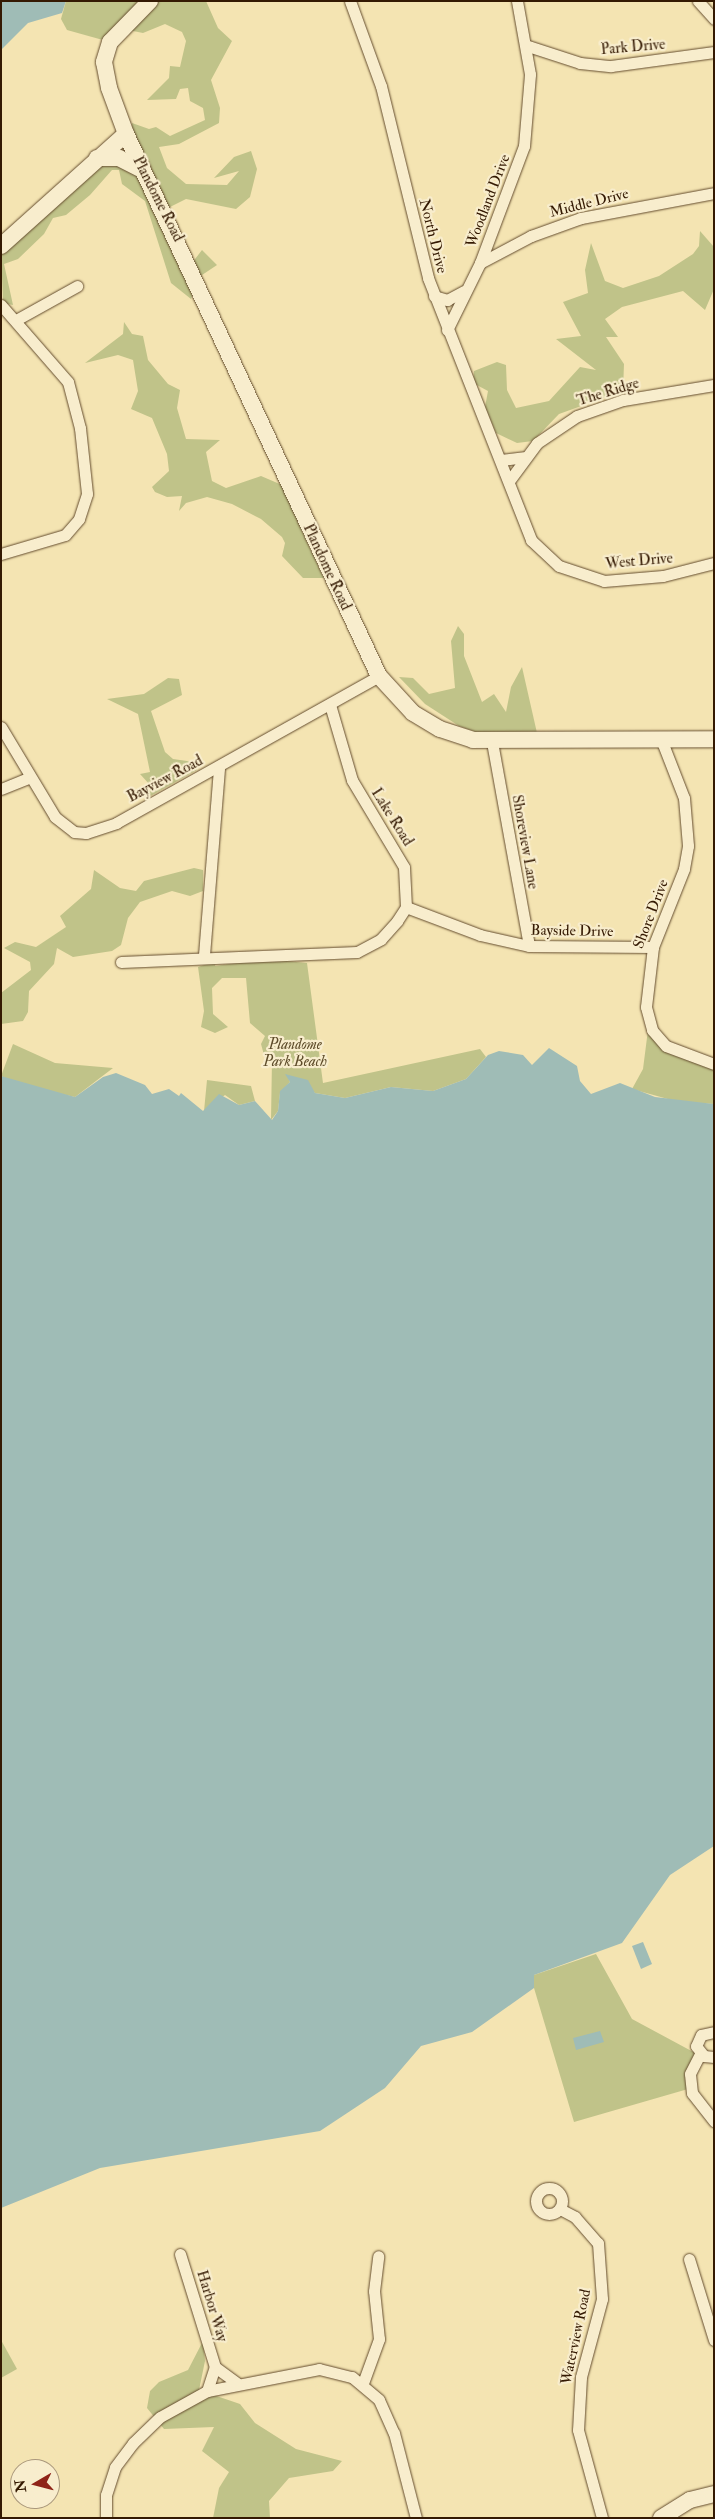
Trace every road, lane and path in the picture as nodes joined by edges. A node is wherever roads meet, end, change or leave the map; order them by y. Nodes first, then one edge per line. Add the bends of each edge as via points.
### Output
1 (150, 1) edge
2 (350, 1) edge
3 (517, 1) edge
4 (698, 1) edge
5 (714, 19) edge
6 (528, 46) junction
7 (714, 52) edge
8 (126, 134) junction
9 (97, 158) junction
10 (143, 170) junction
11 (714, 193) edge
12 (1, 246) edge
13 (480, 263) junction
14 (77, 286) dead end
15 (464, 290) junction
16 (434, 296) junction
17 (1, 305) edge
18 (16, 320) junction
19 (446, 330) junction
20 (714, 385) edge
21 (524, 458) junction
22 (501, 460) junction
23 (507, 476) junction
24 (1, 554) edge
25 (714, 563) edge
26 (379, 676) junction
27 (330, 705) junction
28 (1, 727) edge
29 (661, 739) junction
30 (714, 739) edge
31 (492, 742) junction
32 (219, 767) junction
33 (28, 778) junction
34 (1, 789) edge
35 (406, 907) junction
36 (529, 946) junction
37 (653, 947) junction
38 (204, 955) junction
39 (121, 962) dead end
40 (714, 1064) edge
41 (714, 2032) edge
42 (700, 2054) junction
43 (714, 2057) edge
44 (714, 2121) edge
45 (560, 2209) dead end
46 (180, 2254) dead end
47 (378, 2256) dead end
48 (689, 2259) dead end
49 (714, 2340) edge
50 (215, 2367) junction
51 (237, 2383) junction
52 (363, 2383) junction
53 (207, 2391) junction
54 (714, 2494) edge
55 (106, 2518) edge
56 (416, 2518) edge
57 (602, 2518) edge
58 (661, 2518) edge

1 - 8 main road, Plandome Road via 110,42 104,56 108,84
2 - 16 street, North Drive via 381,86
3 - 6 street, Woodland Drive
4 - 5 street
6 - 7 street, Park Drive via 580,63 611,66
6 - 13 street, Woodland Drive via 530,94 524,146
8 - 9 main road
8 - 10 main road, Plandome Road
9 - 10 main road via 119,158
9 - 12 main road
10 - 26 main road, Plandome Road
11 - 13 street, Middle Drive via 580,218 531,236
13 - 15 street
14 - 18 street
15 - 16 street via 447,300
15 - 19 street
16 - 19 street, North Drive
17 - 18 street
18 - 24 street via 68,382 80,428 87,494 79,519 65,535
19 - 22 street, North Drive
20 - 21 street, The Ridge via 594,408 559,426
21 - 22 street
21 - 23 street, The Ridge via 518,474
22 - 23 street, North Drive
23 - 25 street, West Drive via 522,526 531,540 544,555 575,572 615,581
26 - 27 street, Bayview Road
26 - 31 main road, Plandome Road via 426,722 454,735
27 - 32 street, Bayview Road
27 - 35 street, Lake Road via 352,780 399,854
28 - 33 street, Bayview Road
29 - 30 main road, Plandome Road
29 - 31 main road, Plandome Road
29 - 37 street, Shore Drive via 684,798 688,846 684,869
31 - 36 street, Shoreview Lane
32 - 33 street, Bayview Road via 116,823 86,834 63,825
32 - 38 street
33 - 34 street
35 - 36 street, Bayside Drive via 480,935
35 - 38 street via 381,939 357,952
36 - 37 street, Bayside Drive
37 - 40 street, Shore Drive via 645,990 652,1030 678,1053
38 - 39 street
41 - 42 street via 698,2038
42 - 43 street
42 - 44 street via 690,2074 692,2093
45 - 57 street, Waterview Road via 595,2234 600,2251 602,2299 581,2377 578,2430
46 - 50 street, Harbor Way
47 - 52 street via 374,2291 379,2339
48 - 49 street
50 - 51 street
50 - 53 street
51 - 52 street via 319,2369
51 - 53 street
52 - 56 street via 386,2412
53 - 55 street via 160,2417 133,2442 115,2468 106,2495
54 - 58 main road via 690,2500

